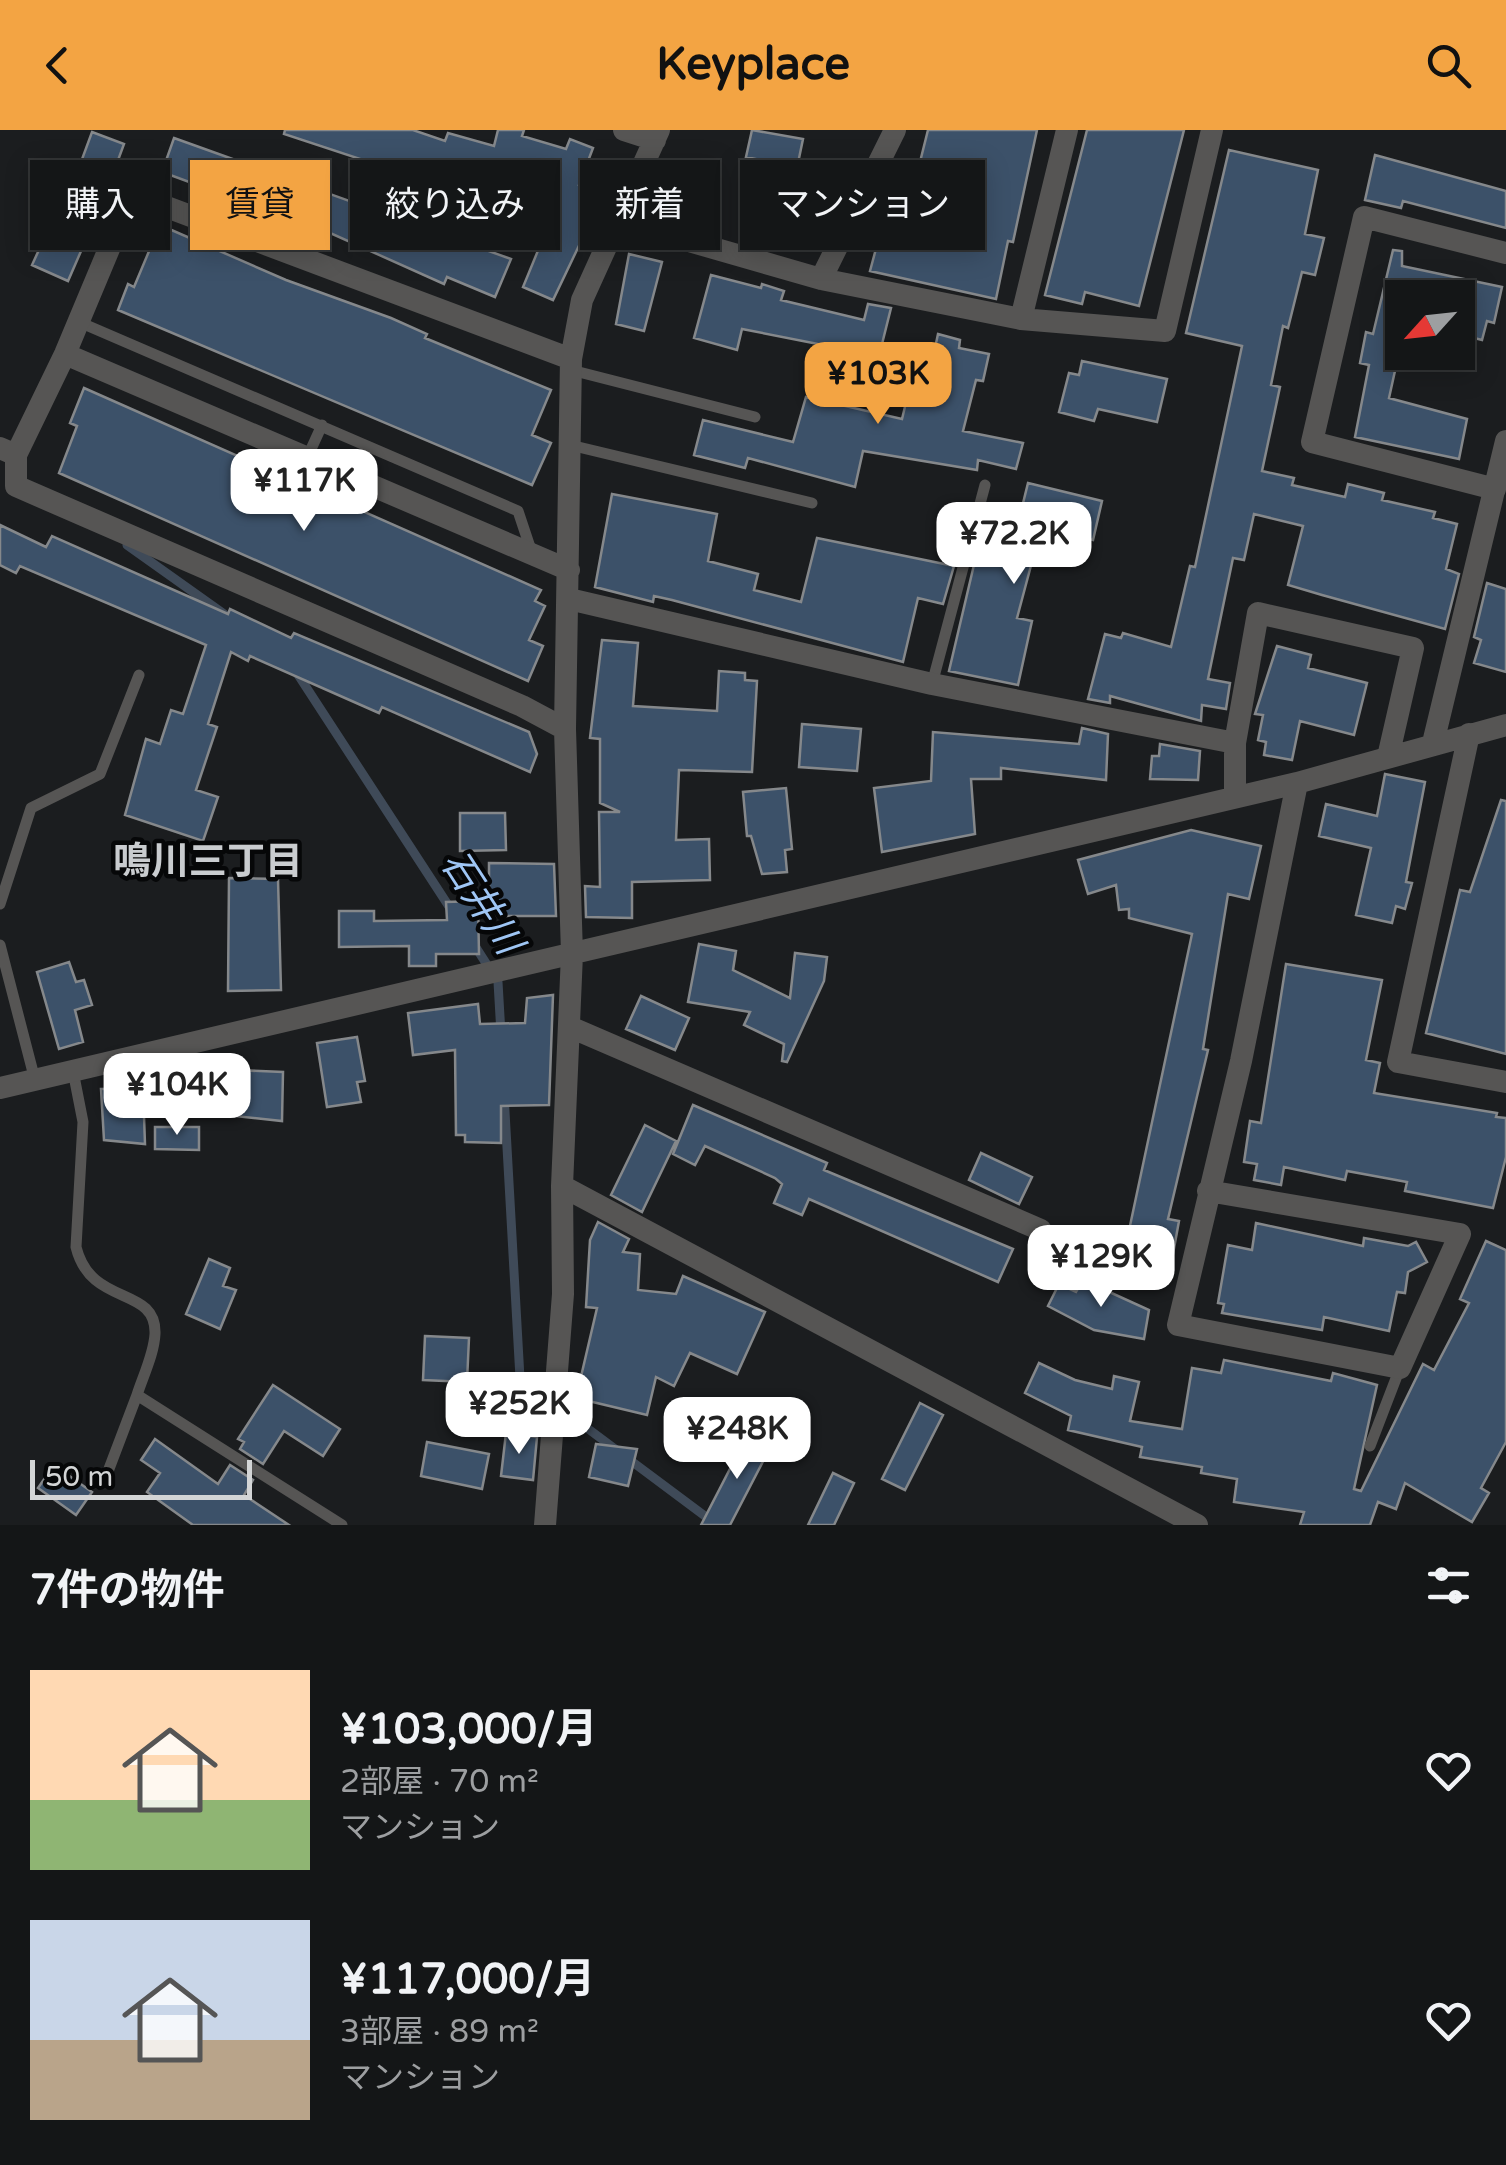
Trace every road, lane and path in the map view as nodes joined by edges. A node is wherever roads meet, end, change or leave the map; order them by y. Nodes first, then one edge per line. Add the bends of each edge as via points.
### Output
1 (624, 130) edge
2 (896, 130) edge
3 (1066, 130) edge
4 (1212, 130) edge
5 (657, 135) edge
6 (645, 160) edge
7 (720, 249) edge
8 (603, 250) edge
9 (1506, 253) edge
10 (821, 278) junction
11 (1021, 319) junction
12 (79, 322) junction
13 (65, 354) junction
14 (571, 364) junction
15 (754, 418) dead end
16 (322, 425) junction
17 (1506, 442) edge
18 (570, 445) junction
19 (8, 451) edge
20 (306, 459) junction
21 (985, 485) dead end
22 (1495, 490) junction
23 (812, 503) dead end
24 (532, 554) junction
25 (569, 570) junction
26 (569, 599) junction
27 (139, 674) dead end
28 (932, 684) junction
29 (1506, 725) edge
30 (565, 729) junction
31 (1469, 734) junction
32 (1235, 743) junction
33 (1432, 743) junction
34 (1388, 757) junction
35 (1297, 782) junction
36 (1235, 794) junction
37 (0, 904) edge
38 (0, 944) edge
39 (572, 954) junction
40 (570, 1028) junction
41 (72, 1071) junction
42 (35, 1080) junction
43 (1506, 1082) edge
44 (0, 1088) edge
45 (562, 1186) junction
46 (1208, 1191) junction
47 (1041, 1230) dead end
48 (1400, 1368) junction
49 (137, 1395) junction
50 (1370, 1446) dead end
51 (104, 1482) dead end
52 (342, 1525) edge
53 (545, 1525) edge
54 (1197, 1525) edge

1 - 5 street
2 - 10 street
3 - 11 street
4 - 11 street via 1165,331
5 - 6 street
7 - 10 street
8 - 14 street via 582,300
9 - 22 street via 1364,218 1312,442
10 - 11 street
12 - 13 street
12 - 14 street via 132,194
12 - 16 lane
13 - 19 street
13 - 20 street
14 - 15 lane
14 - 18 street
16 - 20 lane
16 - 24 lane via 518,511
17 - 22 street
18 - 23 lane
18 - 25 street
19 - 30 street via 16,486
20 - 24 street
21 - 28 lane
22 - 33 street
24 - 25 street
25 - 26 street
26 - 28 street
26 - 30 street
27 - 37 lane via 100,774 30,808
28 - 32 street
29 - 31 street
30 - 39 street
31 - 33 street
31 - 43 street via 1398,1062
32 - 34 street via 1258,613 1413,648
32 - 36 street
33 - 34 street
34 - 35 street
35 - 36 street
35 - 46 street via 1242,1061
36 - 39 street
38 - 42 lane
39 - 40 street
39 - 41 street
40 - 45 street
40 - 47 street
41 - 42 street
41 - 49 lane via 83,1122 76,1248 81,1266 96,1285 138,1301 154,1319 155,1338
42 - 44 street
45 - 53 street via 563,1294
45 - 54 street
46 - 48 street via 1178,1325
46 - 48 street via 1460,1234
48 - 50 lane
49 - 51 lane
49 - 52 lane

